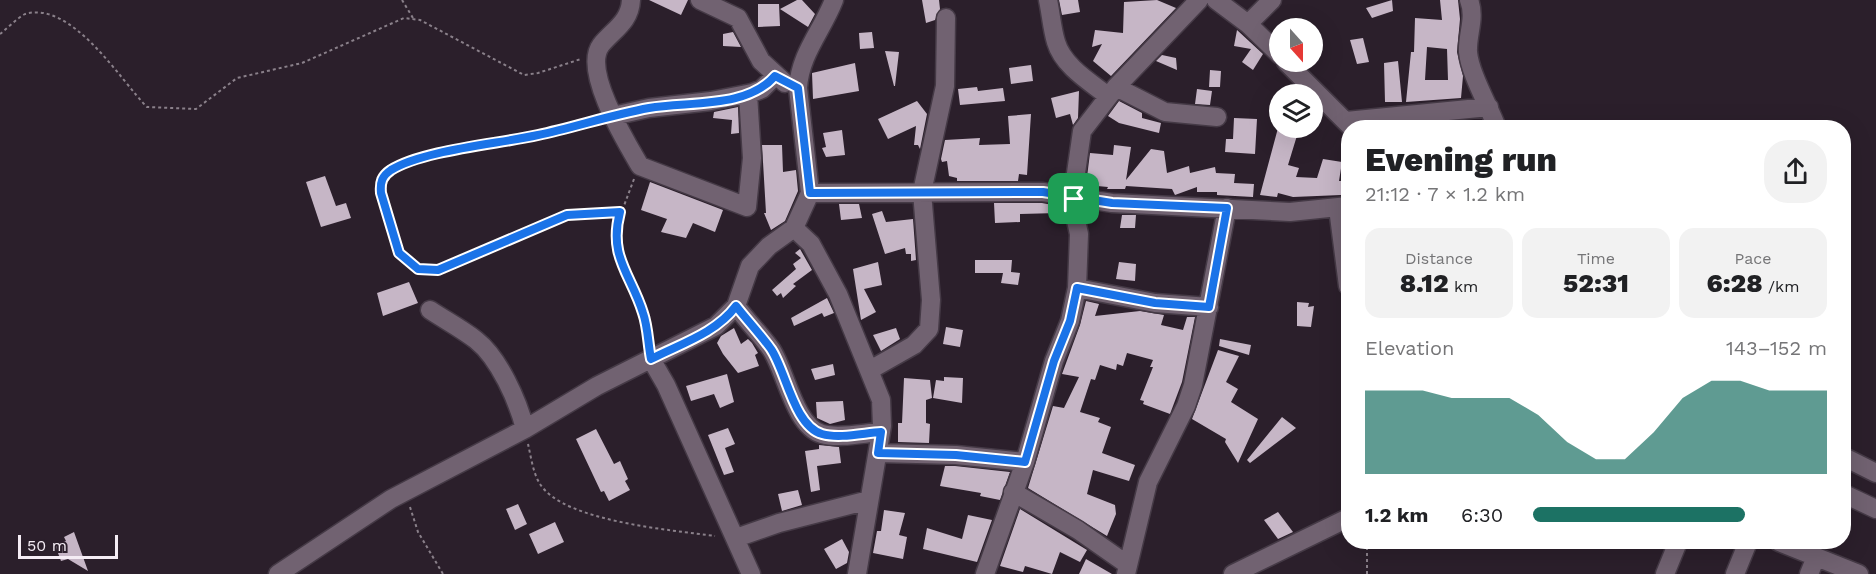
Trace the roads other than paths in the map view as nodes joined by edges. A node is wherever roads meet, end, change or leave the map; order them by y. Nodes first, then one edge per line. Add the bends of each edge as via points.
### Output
1 (631, 0) edge
2 (700, 0) edge
3 (834, 0) edge
4 (1048, 0) edge
5 (1199, 0) edge
6 (1216, 0) edge
7 (1272, 0) edge
8 (1469, 0) edge
9 (946, 18) dead end
10 (1248, 24) junction
11 (1269, 44) edge
12 (1296, 72) edge
13 (775, 76) junction
14 (798, 88) junction
15 (1112, 91) junction
16 (748, 94) junction
17 (1489, 107) junction
18 (613, 116) junction
19 (1217, 117) dead end
20 (1345, 120) edge
21 (1382, 120) edge
22 (1494, 120) edge
23 (922, 192) junction
24 (810, 193) junction
25 (1074, 199) junction
26 (1341, 207) edge
27 (1227, 208) junction
28 (794, 228) junction
29 (1077, 288) junction
30 (736, 306) junction
31 (1209, 307) junction
32 (430, 310) dead end
33 (651, 359) junction
34 (870, 370) junction
35 (525, 429) junction
36 (881, 432) junction
37 (878, 453) junction
38 (1851, 460) edge
39 (1025, 462) junction
40 (1876, 473) edge
41 (1013, 492) junction
42 (1851, 497) edge
43 (869, 500) junction
44 (1876, 509) edge
45 (1341, 521) edge
46 (736, 538) junction
47 (1675, 549) edge
48 (1745, 549) edge
49 (1796, 549) edge
50 (1816, 557) junction
51 (1127, 569) edge
52 (852, 571) edge
53 (278, 574) edge
54 (751, 574) edge
55 (985, 574) edge
56 (1233, 574) edge
57 (1665, 574) edge
58 (1735, 574) edge
59 (1809, 574) edge
60 (1859, 574) edge

1 - 18 street via 631,10 596,55 596,67
2 - 13 street via 738,18 761,61
3 - 14 street via 804,57
4 - 15 street via 1061,53 1075,69
5 - 15 street
6 - 10 street
7 - 10 street
8 - 17 street via 1473,26 1468,51
9 - 23 street via 945,86
10 - 11 street
12 - 20 street
13 - 14 street
13 - 16 street via 762,89
14 - 24 street
15 - 19 street via 1165,112
15 - 25 street via 1082,131
16 - 18 street
16 - 18 street via 752,158 747,207 640,166
17 - 21 street
17 - 22 street
23 - 24 street
23 - 25 street via 1043,192
23 - 34 street via 931,300 929,329 914,345
24 - 28 street
25 - 27 street
25 - 29 street via 1079,234
26 - 27 street via 1290,212
27 - 31 street
28 - 30 street via 750,266
28 - 34 street via 811,244 838,294
29 - 31 street via 1155,303
29 - 39 street
30 - 33 street via 728,317 705,333
30 - 36 street via 771,350 809,425 829,435
31 - 51 street via 1193,385 1148,482
32 - 35 street via 485,349 514,395
33 - 35 street
33 - 46 street
34 - 36 street via 881,400
35 - 53 street via 414,486
36 - 37 street
37 - 39 street
37 - 43 street
38 - 40 street
39 - 41 street
41 - 51 street
41 - 55 street
42 - 44 street
43 - 46 street
43 - 52 street
45 - 56 street
46 - 54 street
47 - 57 street
48 - 58 street
49 - 50 street
50 - 59 street
50 - 60 street

